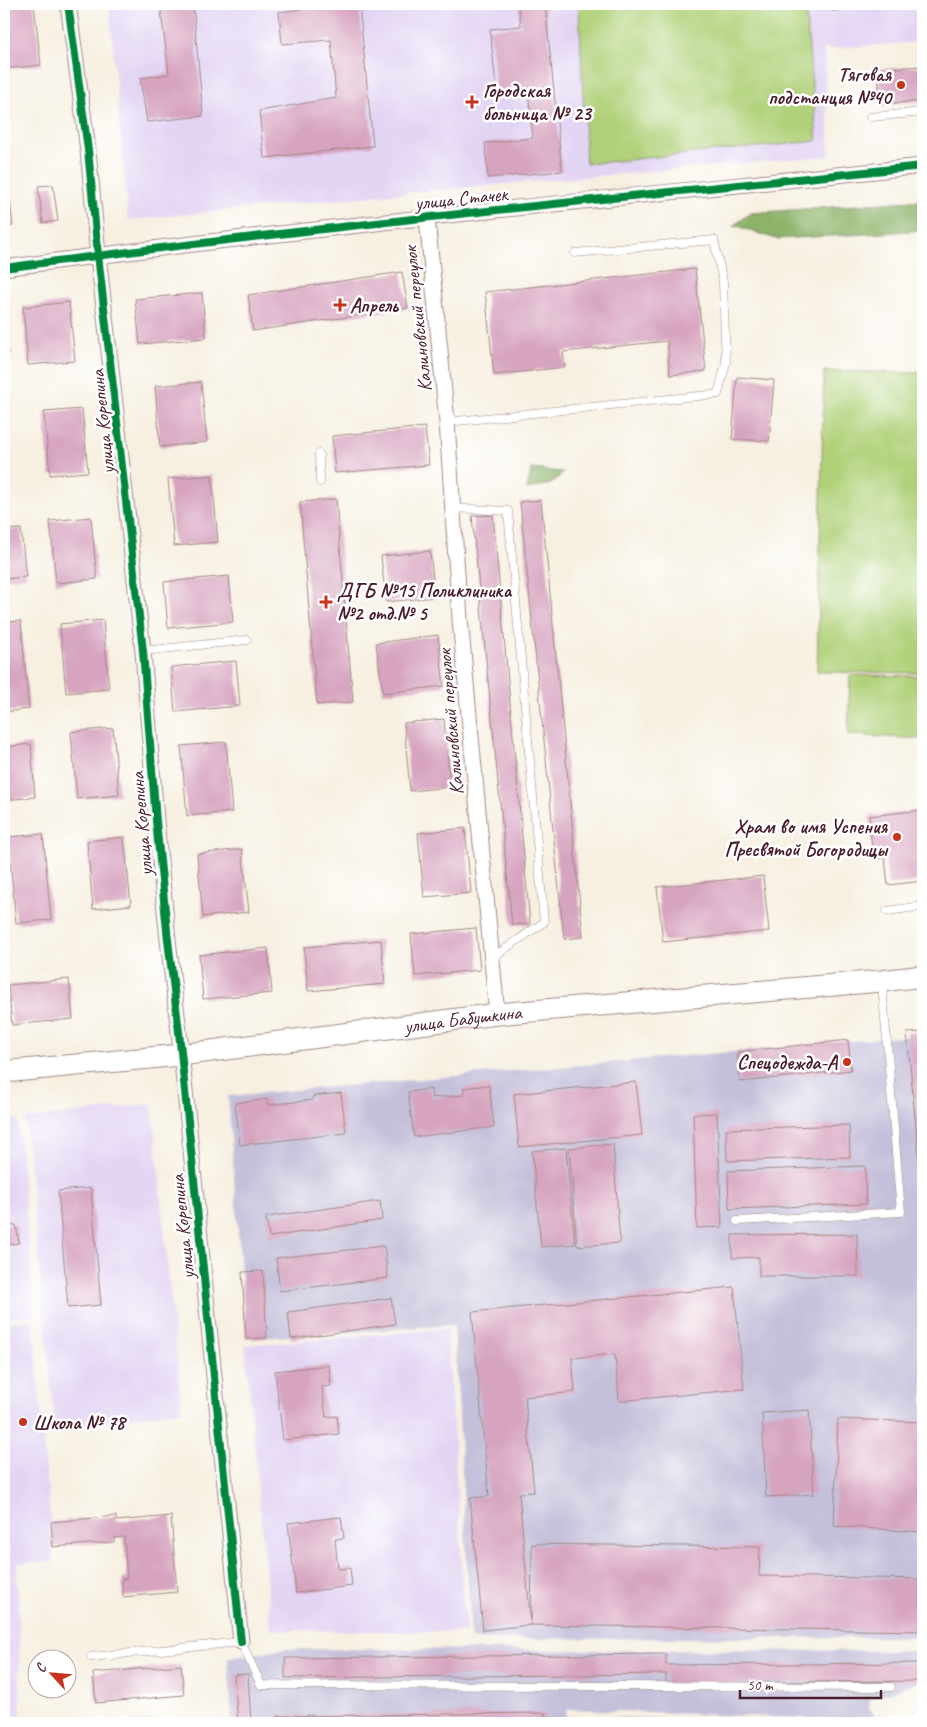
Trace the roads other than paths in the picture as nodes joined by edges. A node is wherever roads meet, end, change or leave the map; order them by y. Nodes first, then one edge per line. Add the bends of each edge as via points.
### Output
1 (68, 4) edge
2 (923, 112) edge
3 (870, 117) dead end
4 (923, 166) edge
5 (427, 218) junction
6 (575, 253) dead end
7 (98, 255) junction
8 (4, 268) edge
9 (447, 422) junction
10 (319, 454) dead end
11 (320, 482) dead end
12 (453, 508) junction
13 (247, 640) dead end
14 (143, 651) junction
15 (923, 906) edge
16 (888, 911) dead end
17 (492, 958) junction
18 (923, 976) edge
19 (881, 981) junction
20 (497, 1014) junction
21 (180, 1055) junction
22 (4, 1072) edge
23 (736, 1221) dead end
24 (241, 1642) junction
25 (91, 1658) dead end
26 (891, 1687) dead end

1 - 7 street, улица Корепина via 88,150
2 - 3 lane
4 - 5 street, улица Стачек
5 - 7 street, улица Стачек
5 - 9 street, Калиновский переулок
6 - 9 lane via 714,240 723,282 726,363 718,394
7 - 8 street, улица Стачек
7 - 14 street, улица Корепина
9 - 12 street, Калиновский переулок
10 - 11 lane
12 - 17 street, Калиновский переулок via 460,619
12 - 17 lane via 508,511 544,922
13 - 14 lane
14 - 21 street, улица Корепина
15 - 16 lane
17 - 20 street, Калиновский переулок
18 - 19 street, улица Бабушкина
19 - 20 street, улица Бабушкина
19 - 23 lane via 901,1212
20 - 21 street, улица Бабушкина
21 - 22 street, улица Бабушкина
21 - 24 street, улица Корепина
24 - 25 lane
24 - 26 lane via 261,1685

